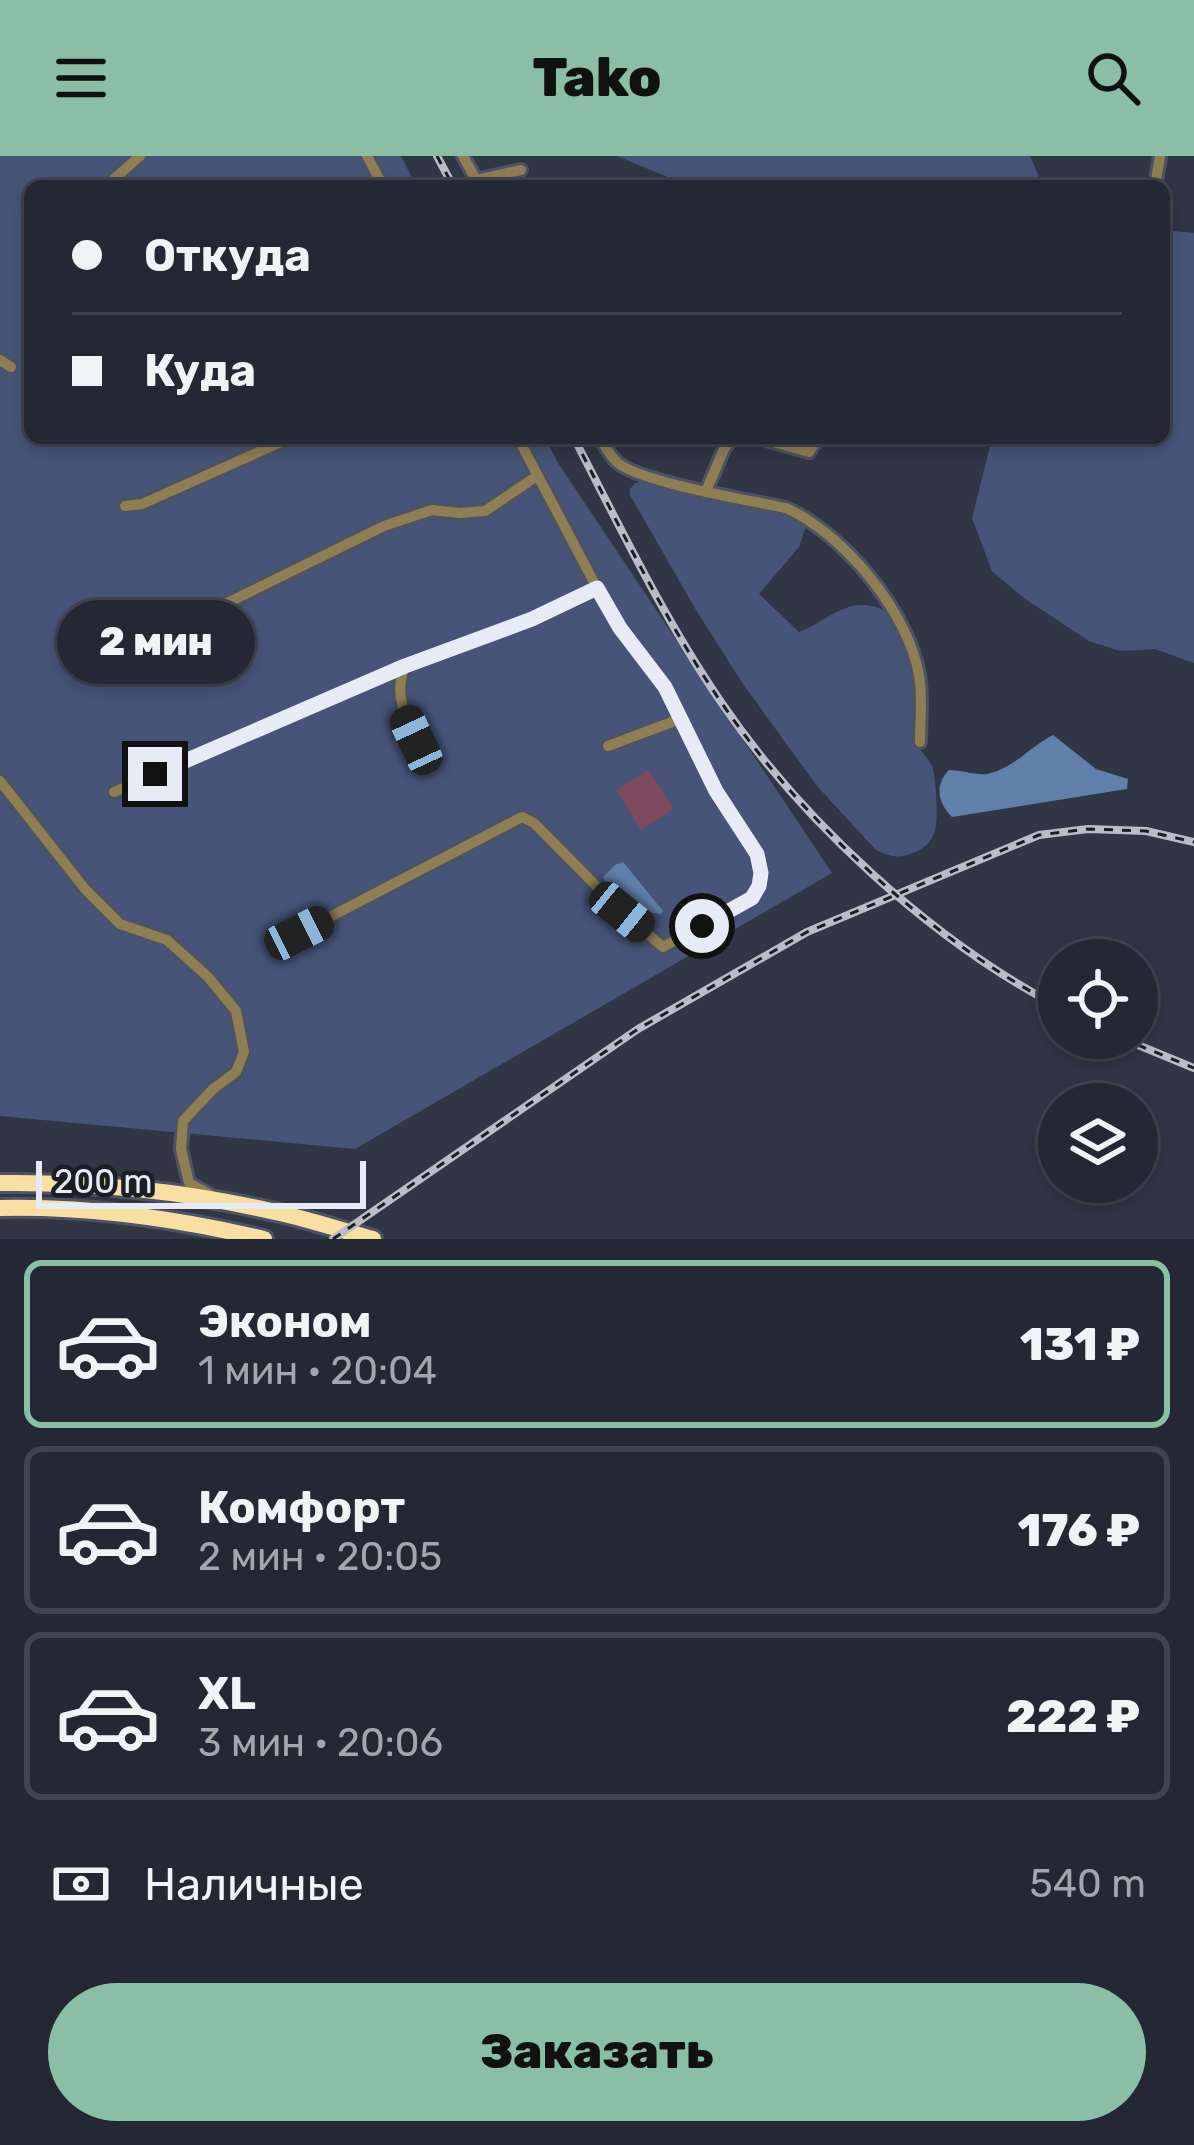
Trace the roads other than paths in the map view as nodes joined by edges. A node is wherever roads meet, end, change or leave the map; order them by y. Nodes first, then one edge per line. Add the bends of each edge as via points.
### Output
1 (140, 156) edge
2 (521, 170) dead end
3 (112, 180) edge
4 (488, 180) edge
5 (277, 444) edge
6 (521, 444) edge
7 (604, 444) edge
8 (727, 444) edge
9 (780, 444) edge
10 (816, 444) edge
11 (537, 476) junction
12 (706, 491) junction
13 (125, 506) dead end
14 (597, 588) junction
15 (168, 632) dead end
16 (405, 666) junction
17 (680, 719) junction
18 (416, 740) dead end
19 (920, 742) dead end
20 (608, 746) dead end
21 (0, 782) edge
22 (114, 792) dead end
23 (299, 933) dead end
24 (0, 1183) edge
25 (222, 1202) junction
26 (0, 1208) edge
27 (264, 1239) edge
28 (373, 1239) edge

1 - 3 street
2 - 4 street
5 - 13 street
6 - 11 street
7 - 12 street via 630,470
8 - 12 street
9 - 10 street via 809,452
11 - 14 street
11 - 15 street via 485,511 432,510 384,526
12 - 19 street via 798,513 864,569 914,652
14 - 16 street
14 - 17 street
16 - 18 street via 400,694
16 - 22 street
17 - 20 street
17 - 23 street via 757,854 761,873 752,898 663,947 522,817
21 - 25 street via 120,924 167,940 236,1011 244,1052 236,1072 183,1121 189,1183
24 - 25 highway
25 - 28 highway
26 - 27 highway via 163,1219

